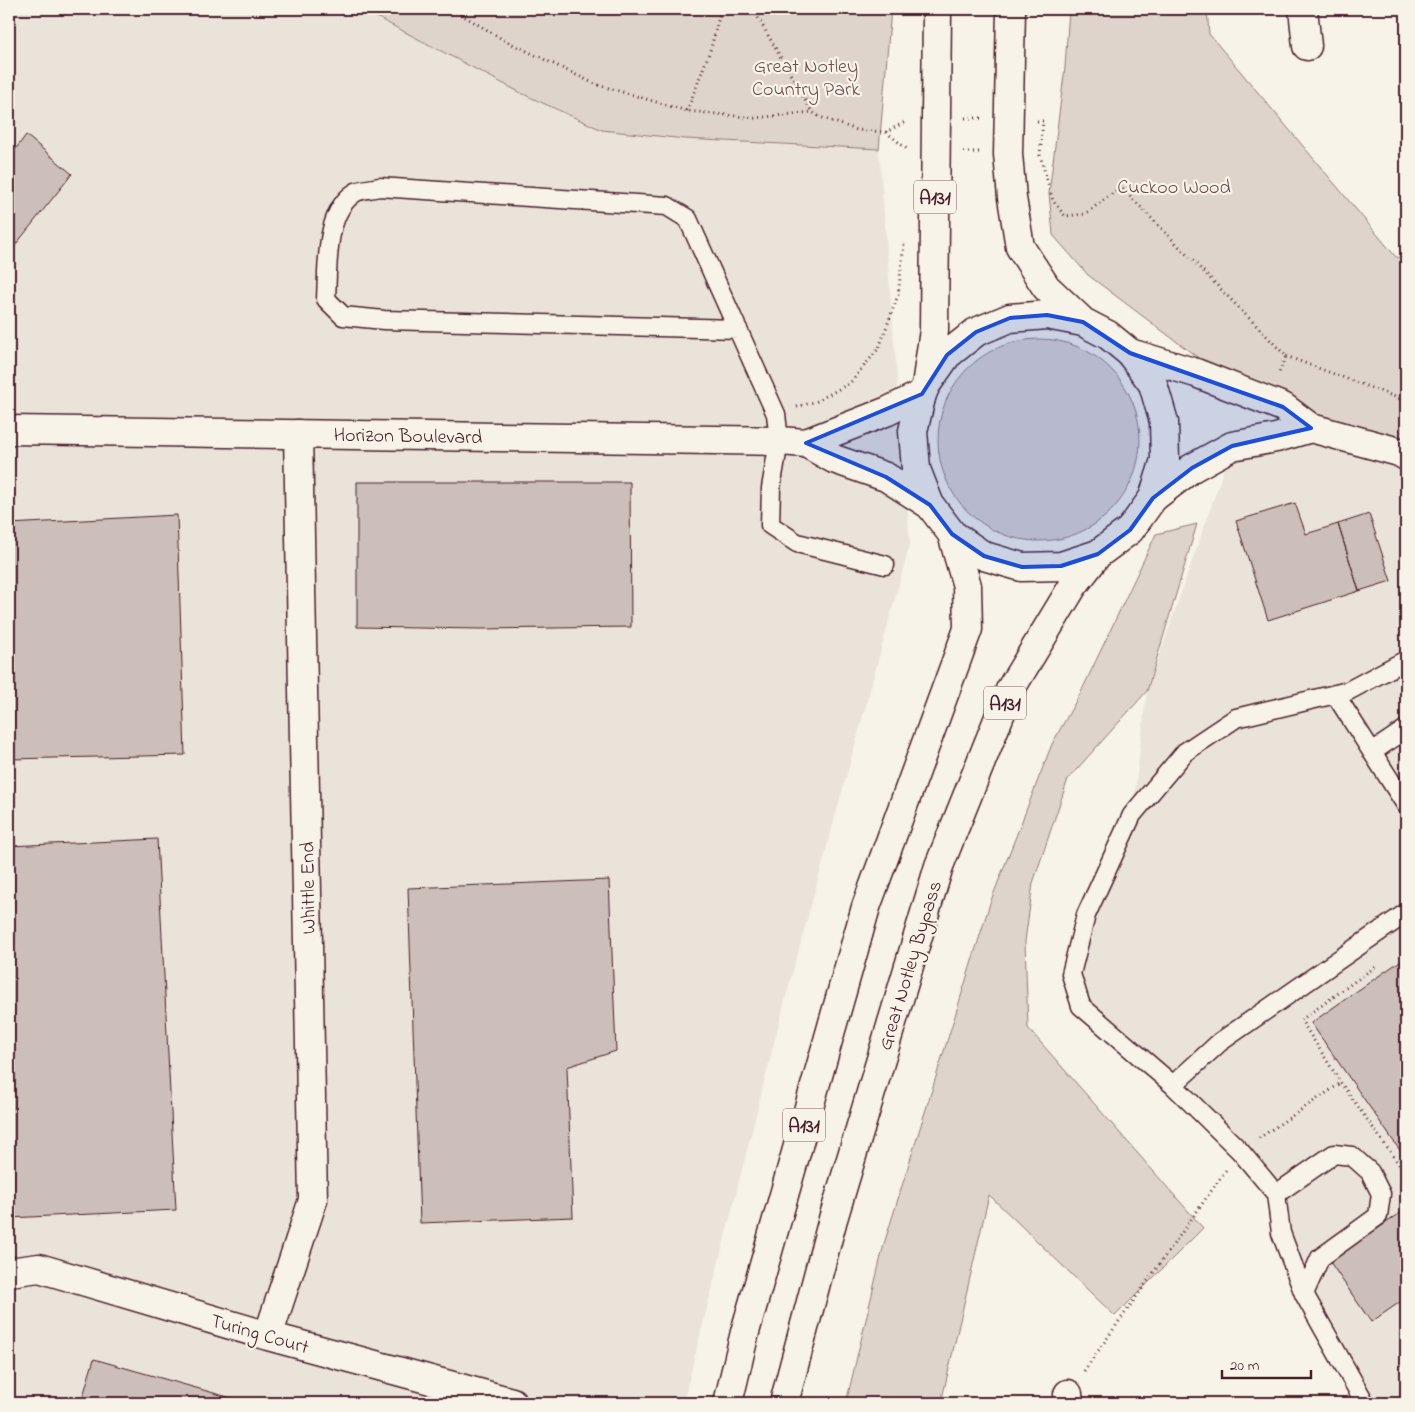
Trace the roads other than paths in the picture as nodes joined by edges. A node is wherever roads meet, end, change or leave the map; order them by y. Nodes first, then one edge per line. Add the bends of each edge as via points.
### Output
1 (937, 9) edge
2 (1011, 9) edge
3 (1303, 9) edge
4 (1307, 46) dead end
5 (1083, 322) junction
6 (738, 329) junction
7 (1130, 353) junction
8 (924, 390) junction
9 (1311, 428) junction
10 (9, 430) edge
11 (298, 434) junction
12 (779, 441) junction
13 (806, 444) junction
14 (1406, 456) edge
15 (1153, 498) junction
16 (930, 505) junction
17 (952, 534) junction
18 (1098, 554) junction
19 (885, 565) dead end
20 (1406, 660) edge
21 (1335, 694) junction
22 (1406, 729) edge
23 (1372, 752) junction
24 (1406, 805) edge
25 (1406, 913) edge
26 (1173, 1084) junction
27 (1276, 1194) junction
28 (9, 1272) edge
29 (1304, 1294) junction
30 (268, 1336) junction
31 (512, 1402) dead end
32 (728, 1403) edge
33 (784, 1403) edge
34 (1364, 1403) edge

1 - 8 main road, A131 via 934,330
2 - 5 main road via 1008,154 1020,247 1046,287
3 - 4 main road
5 - 7 main road via 1108,335
5 - 8 main road via 1047,315 1010,318 976,332 947,355
6 - 6 lane via 688,219 667,206 379,187 357,192 340,207 330,235 326,299 343,316 384,320
6 - 12 lane via 776,414
7 - 9 main road via 1196,373 1283,407
7 - 15 main road via 1153,384 1164,422 1165,460
8 - 13 main road, Horizon Boulevard via 888,411
8 - 16 main road via 913,431 916,469
9 - 14 main road
9 - 15 main road via 1232,446 1192,468
10 - 11 main road, Horizon Boulevard
11 - 12 main road, Horizon Boulevard
11 - 30 main road, Whittle End via 313,1200
12 - 13 main road, Horizon Boulevard
12 - 19 lane via 771,488 770,525 797,543
13 - 16 main road, Horizon Boulevard via 834,459 886,477
15 - 18 main road via 1130,530
16 - 17 main road
17 - 18 main road via 984,556 1022,567 1061,566
17 - 32 main road, A131 via 968,586 968,629 866,907 745,1332
18 - 33 main road, Great Notley Bypass / A131 via 1073,586 1010,690 939,866 833,1219
20 - 21 lane via 1348,691
21 - 23 lane
21 - 26 lane via 1236,718 1185,752 1132,815 1086,915 1071,974 1081,1006
22 - 23 lane
23 - 24 lane
25 - 26 lane via 1220,1042
26 - 27 lane via 1240,1151
27 - 29 lane via 1280,1232
27 - 29 lane via 1334,1154 1352,1156 1370,1172 1381,1194 1378,1216 1320,1258
28 - 30 main road, Turing Court via 40,1268
29 - 34 lane
30 - 31 main road, Turing Court

